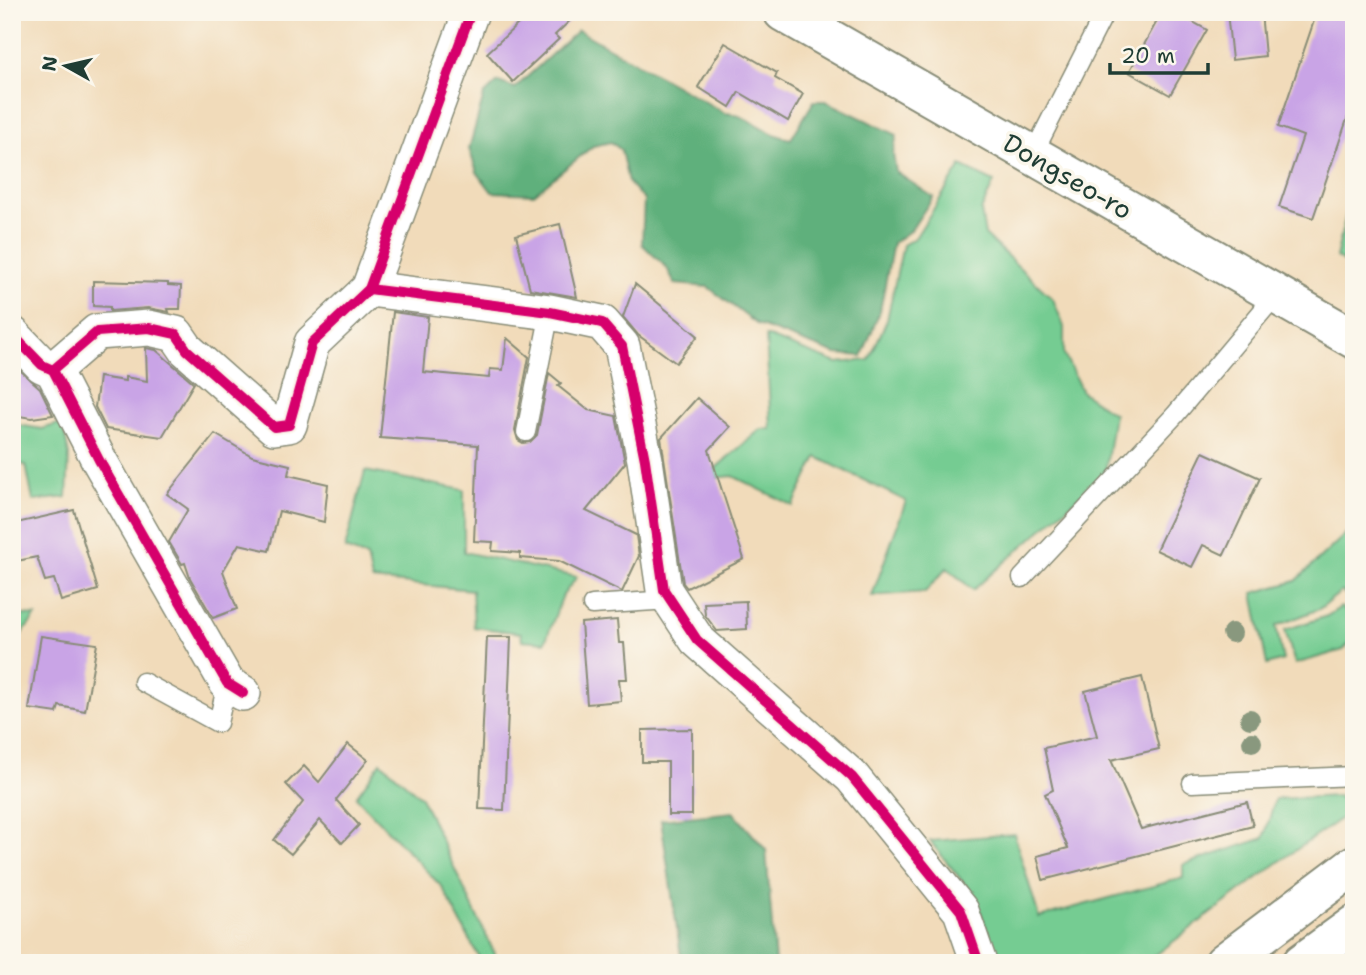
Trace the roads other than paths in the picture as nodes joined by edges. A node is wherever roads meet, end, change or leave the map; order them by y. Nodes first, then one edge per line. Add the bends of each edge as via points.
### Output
1 (471, 12) edge
2 (783, 12) edge
3 (1105, 12) edge
4 (1032, 156) junction
5 (369, 289) junction
6 (1275, 296) junction
7 (550, 312) junction
8 (12, 334) edge
9 (1354, 339) edge
10 (53, 370) junction
11 (526, 432) dead end
12 (1022, 578) dead end
13 (670, 600) junction
14 (592, 605) dead end
15 (143, 682) dead end
16 (235, 688) joint
17 (1354, 776) edge
18 (1192, 783) dead end
19 (1354, 865) edge
20 (1354, 925) edge
21 (979, 963) edge
22 (1224, 963) edge
23 (1302, 963) edge

1 - 5 street
2 - 4 main road, Dongseo-ro
3 - 4 lane
4 - 6 main road, Dongseo-ro
5 - 7 street
5 - 10 street via 312,343 289,425 274,427 187,350 176,334 149,328 97,332
6 - 9 main road, Dongseo-ro
6 - 12 lane via 1175,415
7 - 11 lane
7 - 13 street via 602,323 622,346 664,590
8 - 10 street via 42,365
10 - 16 street via 99,460
13 - 14 lane
13 - 21 street via 697,640 852,777 961,911
15 - 16 lane via 218,723
17 - 18 lane
19 - 22 main road
20 - 23 main road

